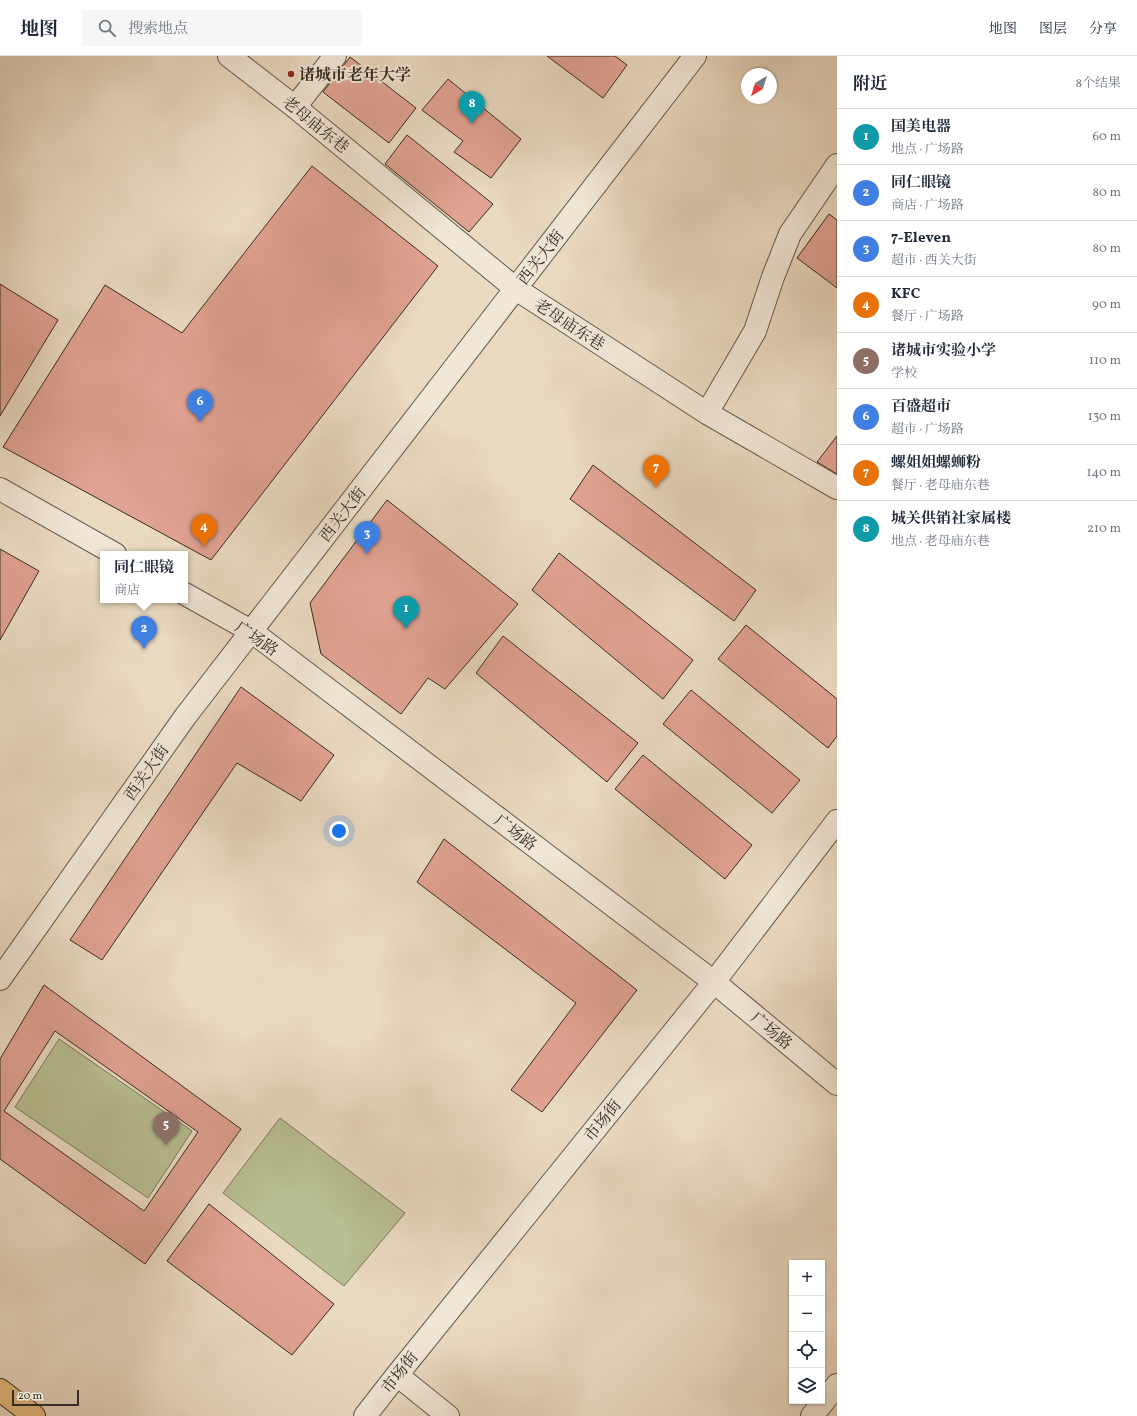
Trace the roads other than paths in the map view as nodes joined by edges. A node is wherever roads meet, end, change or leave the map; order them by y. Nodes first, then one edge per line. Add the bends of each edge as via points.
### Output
1 (229, 56) edge
2 (335, 56) edge
3 (695, 56) edge
4 (296, 107) junction
5 (837, 165) edge
6 (516, 289) junction
7 (707, 413) junction
8 (0, 488) edge
9 (837, 488) edge
10 (110, 551) edge
11 (188, 596) edge
12 (251, 631) junction
13 (837, 821) edge
14 (0, 979) edge
15 (714, 982) junction
16 (837, 1084) edge
17 (397, 1375) junction
18 (837, 1385) edge
19 (0, 1390) edge
20 (34, 1416) edge
21 (365, 1416) edge
22 (448, 1416) edge
23 (812, 1416) edge

1 - 4 street, 老母庙东巷
2 - 4 street
3 - 6 street, 西关大街
4 - 6 street, 老母庙东巷
5 - 7 street via 790,234 755,331
6 - 7 street, 老母庙东巷
6 - 12 street, 西关大街
7 - 9 street, 老母庙东巷
8 - 10 street
11 - 12 street, 广场路
12 - 14 street, 西关大街 via 185,717
12 - 15 street, 广场路
13 - 15 street, 市场街
15 - 16 street, 广场路
15 - 17 street, 市场街
17 - 21 street, 市场街
17 - 22 street
18 - 23 street
19 - 20 main road

